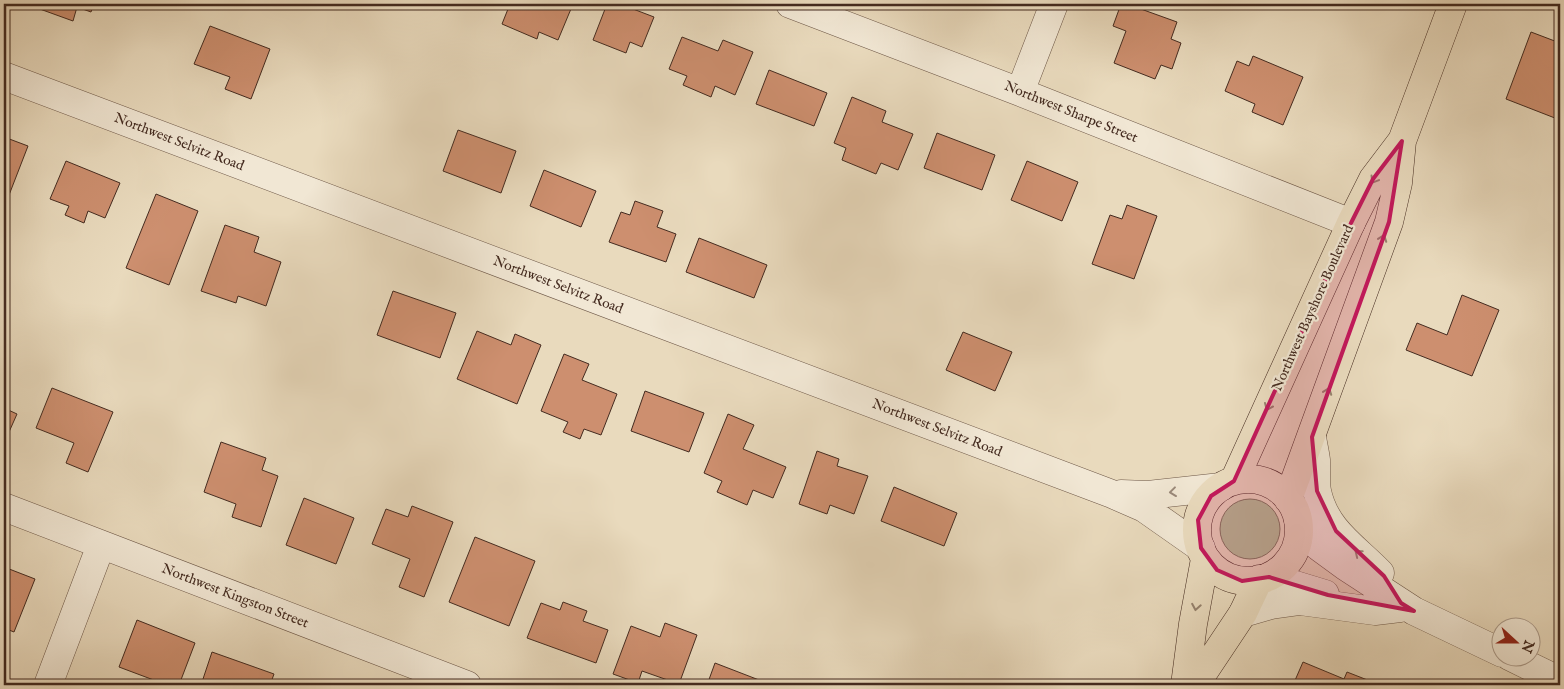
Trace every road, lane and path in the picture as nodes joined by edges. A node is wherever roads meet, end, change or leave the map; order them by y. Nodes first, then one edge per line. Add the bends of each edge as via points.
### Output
1 (790, 4) edge
2 (1054, 4) edge
3 (1453, 4) edge
4 (4, 76) edge
5 (1020, 92) junction
6 (1402, 141) junction
7 (1351, 223) junction
8 (1312, 437) junction
9 (1228, 484) junction
10 (1112, 494) junction
11 (4, 507) edge
12 (1293, 509) junction
13 (102, 545) junction
14 (1203, 554) junction
15 (1264, 578) junction
16 (1405, 607) junction
17 (1243, 613) junction
18 (1492, 648) edge
19 (1529, 666) edge
20 (426, 678) edge
21 (1560, 681) edge
22 (48, 685) edge
23 (467, 685) edge
24 (1185, 685) edge
25 (1195, 685) edge

1 - 5 street, Northwest Sharpe Street
2 - 5 street
3 - 6 main road, Northwest Bayshore Boulevard
4 - 10 street, Northwest Selvitz Road
5 - 7 street, Northwest Sharpe Street
6 -> 7 main road, Northwest Bayshore Boulevard via 1374,179
8 -> 6 main road, Northwest Bayshore Boulevard via 1389,222 1398,183
7 -> 9 main road, Northwest Bayshore Boulevard
8 - 12 main road, Northwest Bayshore Boulevard
16 -> 8 street via 1384,576 1336,531 1326,513 1317,491
9 -> 10 street, Northwest Selvitz Road via 1148,495
9 - 12 main road via 1248,479 1262,480 1274,486
9 - 14 main road via 1211,496 1198,520
10 - 14 street, Northwest Selvitz Road via 1144,508
11 - 13 street, Northwest Kingston Street
12 - 15 main road via 1299,533 1296,547 1285,564
12 - 16 street via 1319,547
13 - 20 street, Northwest Kingston Street
13 - 22 street
14 - 15 main road via 1216,570 1228,577 1242,581
14 -> 24 main road
15 - 16 street via 1328,595
15 - 17 main road
16 - 17 street via 1376,611 1300,601
16 - 18 street
17 - 25 main road
19 - 21 street
20 - 23 street, Northwest Kingston Street

